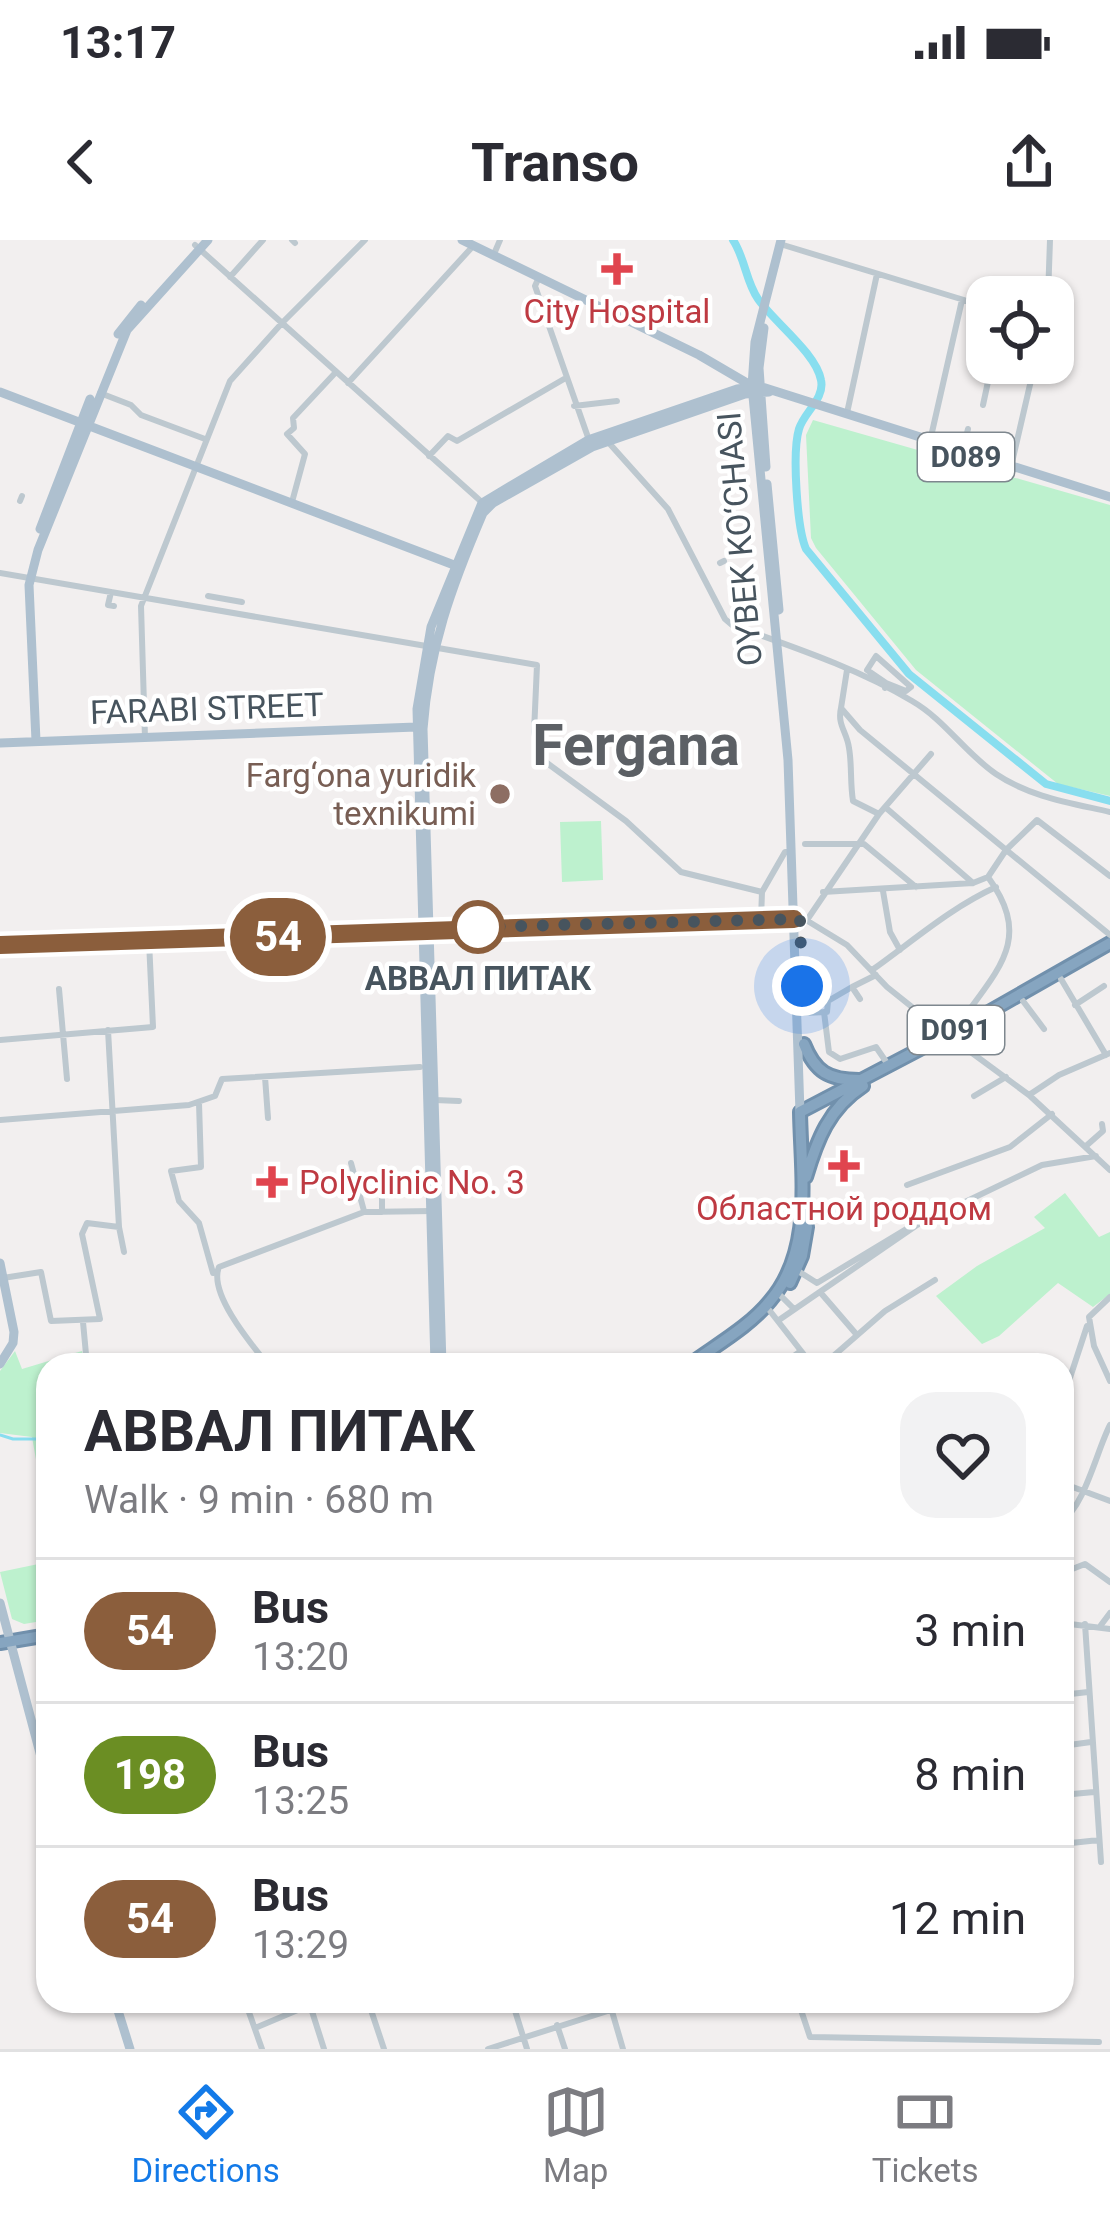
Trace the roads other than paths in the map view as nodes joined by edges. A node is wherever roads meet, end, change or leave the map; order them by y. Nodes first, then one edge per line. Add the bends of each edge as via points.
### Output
1 (262, 240) edge
2 (365, 240) edge
3 (462, 240) edge
4 (500, 240) edge
5 (1050, 240) edge
6 (200, 244) edge
7 (474, 245) junction
8 (779, 246) edge
9 (494, 254) junction
10 (878, 274) junction
11 (1049, 276) edge
12 (230, 277) junction
13 (539, 277) junction
14 (962, 300) junction
15 (966, 301) edge
16 (766, 306) junction
17 (282, 323) junction
18 (755, 342) junction
19 (336, 372) junction
20 (740, 376) junction
21 (564, 379) junction
22 (348, 382) junction
23 (988, 384) edge
24 (1028, 384) edge
25 (756, 389) junction
26 (100, 392) junction
27 (722, 394) junction
28 (0, 395) edge
29 (617, 401) dead end
30 (983, 405) dead end
31 (574, 406) junction
32 (824, 412) junction
33 (846, 416) junction
34 (83, 427) junction
35 (968, 429) dead end
36 (605, 438) junction
37 (206, 440) junction
38 (931, 441) junction
39 (590, 444) junction
40 (962, 451) junction
41 (429, 456) junction
42 (193, 468) junction
43 (1011, 468) junction
44 (1110, 499) edge
45 (292, 502) junction
46 (485, 505) junction
47 (453, 567) junction
48 (0, 573) edge
49 (27, 577) junction
50 (111, 592) junction
51 (208, 596) dead end
52 (144, 598) junction
53 (242, 602) dead end
54 (109, 605) dead end
55 (779, 642) junction
56 (429, 648) junction
57 (847, 670) junction
58 (886, 685) junction
59 (841, 708) junction
60 (416, 728) junction
61 (146, 738) junction
62 (34, 741) junction
63 (0, 743) edge
64 (931, 754) dead end
65 (913, 774) junction
66 (885, 806) junction
67 (1110, 812) edge
68 (878, 814) junction
69 (860, 842) junction
70 (805, 844) dead end
71 (1006, 850) junction
72 (793, 851) junction
73 (1110, 876) edge
74 (988, 877) junction
75 (973, 883) junction
76 (916, 887) junction
77 (996, 887) junction
78 (883, 890) junction
79 (762, 892) junction
80 (794, 892) junction
81 (823, 892) junction
82 (764, 919) junction
83 (800, 919) junction
84 (426, 928) junction
85 (148, 940) junction
86 (795, 943) junction
87 (1110, 943) edge
88 (0, 945) edge
89 (900, 950) junction
90 (874, 973) junction
91 (1061, 979) junction
92 (1104, 986) dead end
93 (852, 987) junction
94 (59, 989) dead end
95 (860, 998) dead end
96 (1023, 1000) junction
97 (1075, 1005) junction
98 (824, 1012) junction
99 (803, 1013) junction
100 (966, 1025) junction
101 (1044, 1029) dead end
102 (108, 1030) junction
103 (64, 1034) junction
104 (950, 1037) junction
105 (0, 1040) edge
106 (804, 1044) junction
107 (1108, 1054) edge
108 (889, 1066) junction
109 (420, 1067) dead end
110 (266, 1077) junction
111 (1006, 1077) junction
112 (67, 1079) dead end
113 (865, 1081) junction
114 (1029, 1095) junction
115 (974, 1096) dead end
116 (435, 1100) junction
117 (459, 1101) dead end
118 (199, 1103) junction
119 (113, 1112) junction
120 (802, 1113) junction
121 (1052, 1114) junction
122 (268, 1118) dead end
123 (0, 1120) edge
124 (1102, 1124) dead end
125 (1086, 1147) junction
126 (1096, 1156) junction
127 (351, 1163) dead end
128 (1110, 1170) edge
129 (806, 1178) junction
130 (907, 1185) dead end
131 (409, 1190) dead end
132 (435, 1211) junction
133 (364, 1212) junction
134 (382, 1212) junction
135 (917, 1225) junction
136 (119, 1227) junction
137 (124, 1252) dead end
138 (0, 1263) edge
139 (797, 1270) junction
140 (3, 1278) junction
141 (215, 1278) junction
142 (934, 1280) dead end
143 (811, 1282) junction
144 (783, 1291) junction
145 (819, 1291) junction
146 (1110, 1297) edge
147 (793, 1308) junction
148 (774, 1316) junction
149 (1089, 1320) junction
150 (83, 1322) junction
151 (856, 1335) junction
152 (801, 1351) joint
153 (86, 1353) edge
154 (259, 1353) edge
155 (438, 1353) edge
156 (705, 1353) edge
157 (718, 1353) edge
158 (798, 1353) edge
159 (836, 1353) edge
160 (0, 1364) edge
161 (1074, 1366) edge
162 (1110, 1381) edge
163 (1110, 1425) edge
164 (1074, 1486) edge
165 (1085, 1489) junction
166 (1110, 1501) edge
167 (1074, 1510) edge
168 (1074, 1568) edge
169 (1110, 1582) edge
170 (0, 1603) edge
171 (1110, 1613) edge
172 (1074, 1624) edge
173 (1085, 1624) junction
174 (1106, 1627) edge
175 (36, 1634) edge
176 (5, 1639) edge
177 (1090, 1692) junction
178 (1074, 1694) edge
179 (1091, 1742) junction
180 (36, 1743) edge
181 (1074, 1744) edge
182 (1094, 1792) junction
183 (1074, 1794) edge
184 (1099, 1840) junction
185 (1074, 1843) edge
186 (1101, 1862) dead end
187 (118, 2013) edge
188 (249, 2013) edge
189 (291, 2013) edge
190 (317, 2013) edge
191 (372, 2013) edge
192 (516, 2013) edge
193 (589, 2013) edge
194 (612, 2013) edge
195 (802, 2013) edge
196 (557, 2025) junction
197 (255, 2028) junction
198 (524, 2038) junction
199 (1099, 2042) dead end
200 (130, 2049) edge
201 (262, 2049) edge
202 (325, 2049) edge
203 (384, 2049) edge
204 (488, 2049) edge
205 (527, 2049) edge
206 (565, 2049) edge
207 (623, 2049) edge

1 - 12 street
2 - 17 street
3 - 7 main road
4 - 9 street
5 - 11 street
6 - 12 street
6 - 26 main road via 128,328
6 - 34 main road via 124,323
7 - 9 main road
7 - 22 street
8 - 10 street
8 - 16 main road
9 - 13 main road
10 - 14 street
10 - 33 street
12 - 17 street
13 - 20 main road
13 - 21 street via 535,286
14 - 15 street
14 - 38 street
16 - 18 main road
16 - 25 main road
17 - 19 street
17 - 37 street via 230,381
18 - 20 main road
18 - 25 main road
19 - 22 street
19 - 45 street via 287,434 305,456
20 - 25 main road
20 - 27 main road
21 - 31 street
21 - 41 street via 457,441 448,436
22 - 41 street
23 - 30 street
24 - 43 street
25 - 27 main road
25 - 32 main road, D089
25 - 36 main road
25 - 55 main road, OYBEK KO‘CHASI
26 - 34 main road
26 - 37 street
27 - 36 main road
28 - 34 main road
29 - 31 street
31 - 39 street
32 - 33 main road, D089
32 - 43 main road, D089
33 - 38 main road, D089
34 - 42 main road
34 - 49 main road
35 - 40 street
36 - 39 main road
36 - 55 street via 668,509 725,619
37 - 42 street
38 - 40 main road, D089
39 - 46 main road
40 - 43 main road, D089
41 - 46 street
42 - 45 main road
42 - 47 main road
42 - 52 street
43 - 44 main road, D089
45 - 47 main road
46 - 47 main road
46 - 56 main road
47 - 56 main road
48 - 49 street
49 - 50 street
49 - 62 main road
50 - 52 street
50 - 54 street
51 - 53 street
52 - 56 street
52 - 61 street
55 - 57 street
55 - 72 main road, OYBEK KO‘CHASI
55 - 83 main road, OYBEK KO‘CHASI via 794,759
56 - 60 main road
56 - 79 street via 537,665 534,732 548,763 681,872
56 - 84 main road
57 - 58 street
57 - 59 street
58 - 58 street via 867,670 876,656 910,687
58 - 67 street via 936,716 996,775 1038,796
59 - 65 street
59 - 68 street via 851,796
60 - 61 main road, FARABI STREET
60 - 84 main road
61 - 62 main road, FARABI STREET
62 - 63 main road, FARABI STREET
64 - 65 street
65 - 66 street
65 - 71 street
66 - 68 street
66 - 75 street
68 - 69 street
69 - 70 street
69 - 76 street
69 - 81 street
71 - 73 street via 1036,820
71 - 74 street
71 - 87 street
72 - 79 street
72 - 80 main road, OYBEK KO‘CHASI
74 - 75 street
74 - 77 street
75 - 76 street
76 - 78 street
77 - 89 street via 949,910
77 - 100 street via 1008,951
78 - 81 street
78 - 89 street
79 - 82 street
80 - 82 main road via 783,910
80 - 83 main road, OYBEK KO‘CHASI
81 - 83 street
82 - 83 main road
82 - 84 main road
82 - 86 main road
83 - 86 main road, OYBEK KO‘CHASI
83 - 90 street via 847,945
83 - 99 main road, OYBEK KO‘CHASI
84 - 85 main road
84 - 116 main road
84 - 132 main road
85 - 88 main road
85 - 102 street via 154,1023
86 - 120 main road, OYBEK KO‘CHASI
87 - 91 highway, D091
87 - 100 highway, D091
89 - 90 street
90 - 93 street
90 - 104 street
91 - 96 highway, D091
91 - 97 street
92 - 97 street
93 - 95 street
93 - 98 street via 828,1000
94 - 103 street
96 - 101 street
96 - 104 highway, D091
97 - 107 street
98 - 99 street
98 - 108 street via 829,1052 840,1059 877,1047
99 - 106 main road, OYBEK KO‘CHASI
100 - 104 highway, D091
102 - 103 street
102 - 119 street
103 - 105 street
103 - 112 street
104 - 108 highway, D091
104 - 111 street
104 - 113 highway, D091
106 - 113 highway via 821,1072
106 - 120 main road, OYBEK KO‘CHASI
107 - 114 street
108 - 113 highway, D091
109 - 110 street
110 - 118 street via 223,1079 215,1096
110 - 122 street
111 - 114 street
111 - 115 street
113 - 120 highway
113 - 129 highway, D091 via 833,1112
114 - 121 street
116 - 117 street
116 - 132 main road
118 - 119 street
118 - 141 street via 201,1167 171,1171 178,1201 199,1223
119 - 123 street
119 - 136 street
120 - 129 highway, D091
120 - 144 highway, D091 via 801,1221
121 - 125 street
121 - 130 street via 1010,1147
124 - 125 street
125 - 126 street
126 - 128 street
126 - 135 street via 1042,1165
127 - 133 street
129 - 139 highway, D091 via 808,1220
131 - 134 street via 382,1190
132 - 134 street
132 - 155 main road
133 - 134 street
133 - 141 street via 223,1264
135 - 143 street
135 - 145 street
136 - 137 street
136 - 150 street via 82,1228 100,1317
138 - 140 main road
139 - 143 street
139 - 144 highway, D091
140 - 150 street via 41,1272 51,1321
140 - 160 main road via 14,1332
141 - 154 street
142 - 151 street
143 - 145 street
144 - 147 street
144 - 148 highway, D091
144 - 156 highway, D091
145 - 147 street
145 - 151 street
146 - 149 street
147 - 148 street
148 - 152 street
148 - 157 highway, D091
149 - 161 street
149 - 162 street
150 - 153 street
151 - 159 street
152 - 158 street
163 - 165 street
164 - 165 street
165 - 166 street
165 - 167 street
168 - 169 street via 1085,1564
170 - 176 main road
171 - 174 street
172 - 173 street
173 - 174 street
173 - 177 street
175 - 176 highway
176 - 180 main road
177 - 178 street
177 - 179 street
179 - 181 street
179 - 182 street
182 - 183 street
182 - 184 street
184 - 185 street
184 - 186 street
187 - 200 main road
188 - 197 street
189 - 197 street
190 - 202 street
191 - 203 street
192 - 198 street
193 - 196 street
194 - 207 street
195 - 199 street via 810,2037
196 - 198 street
196 - 206 street
197 - 201 street
198 - 204 street
198 - 205 street

